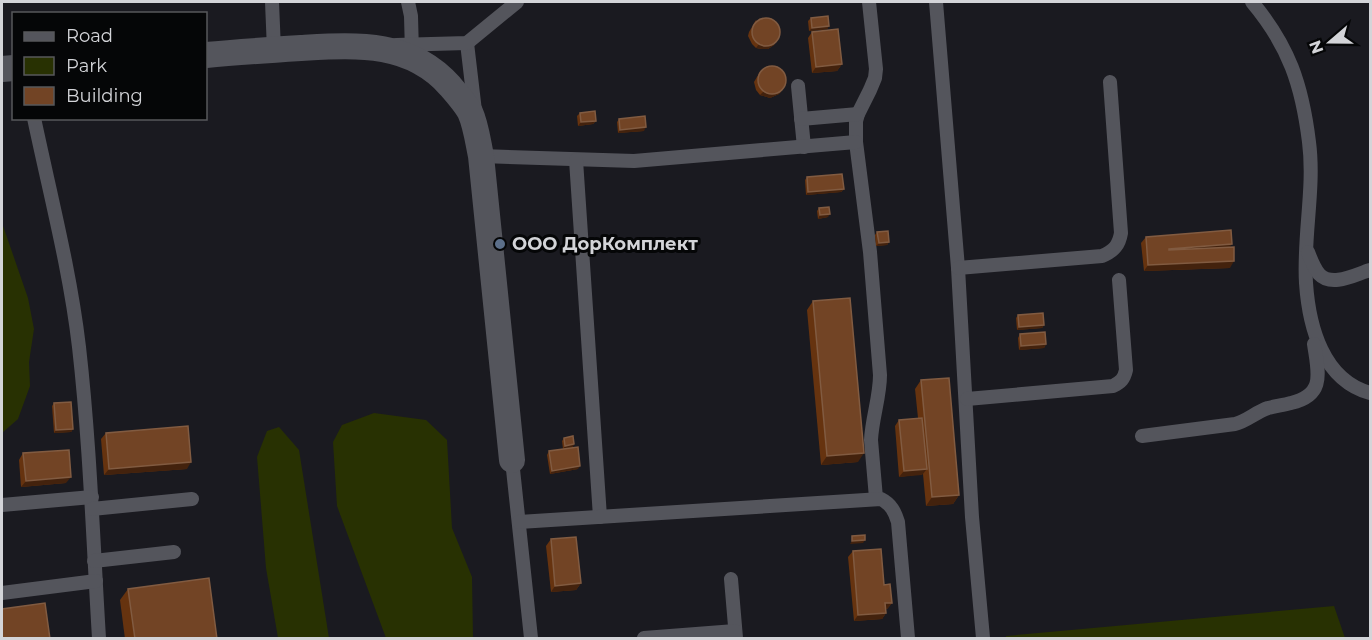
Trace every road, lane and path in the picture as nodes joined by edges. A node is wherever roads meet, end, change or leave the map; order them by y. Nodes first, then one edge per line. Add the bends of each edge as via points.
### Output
1 (272, 2) edge
2 (408, 2) edge
3 (517, 2) edge
4 (869, 2) edge
5 (936, 2) edge
6 (1252, 2) edge
7 (467, 43) junction
8 (274, 50) junction
9 (412, 52) junction
10 (207, 55) edge
11 (1110, 82) dead end
12 (798, 86) dead end
13 (858, 114) junction
14 (801, 119) junction
15 (34, 120) edge
16 (856, 142) junction
17 (804, 147) junction
18 (481, 156) junction
19 (576, 160) junction
20 (1307, 250) junction
21 (958, 268) junction
22 (1371, 270) edge
23 (1119, 280) dead end
24 (1309, 310) junction
25 (1371, 393) edge
26 (967, 399) junction
27 (1142, 436) dead end
28 (512, 460) joint
29 (876, 498) junction
30 (192, 499) dead end
31 (92, 503) junction
32 (2, 505) edge
33 (600, 517) junction
34 (519, 522) junction
35 (174, 552) dead end
36 (94, 561) junction
37 (731, 579) dead end
38 (96, 582) junction
39 (2, 593) edge
40 (736, 635) edge
41 (99, 639) edge
42 (531, 639) edge
43 (644, 639) edge
44 (908, 639) edge
45 (983, 639) edge

1 - 8 lane
2 - 9 lane
3 - 7 lane
4 - 13 lane via 876,69
5 - 21 lane
6 - 20 lane via 1277,35 1301,96 1310,144
7 - 9 lane
7 - 18 lane
8 - 9 street via 363,46 403,54
8 - 10 street
9 - 18 street via 455,91 470,112
11 - 21 lane via 1121,233 1116,248 1102,256
12 - 14 lane
13 - 14 lane
13 - 16 lane
14 - 17 lane
15 - 31 lane via 74,307
16 - 17 lane
16 - 29 lane via 880,375 872,431
17 - 19 lane via 634,161
18 - 19 lane
18 - 28 street
19 - 33 lane
20 - 22 lane via 1315,268 1329,280
20 - 24 lane
21 - 26 lane
23 - 26 lane via 1126,370 1120,382 1113,386
24 - 25 lane via 1322,353 1335,371 1350,384
24 - 27 lane via 1317,374 1316,388 1310,396 1269,408 1235,424
26 - 45 lane
28 - 34 lane
29 - 33 lane
29 - 44 lane via 890,504 898,522
30 - 31 lane
31 - 32 lane
31 - 36 lane
33 - 34 lane
34 - 42 lane
35 - 36 lane
36 - 38 lane
37 - 40 lane
38 - 39 lane
38 - 41 lane
40 - 43 lane

